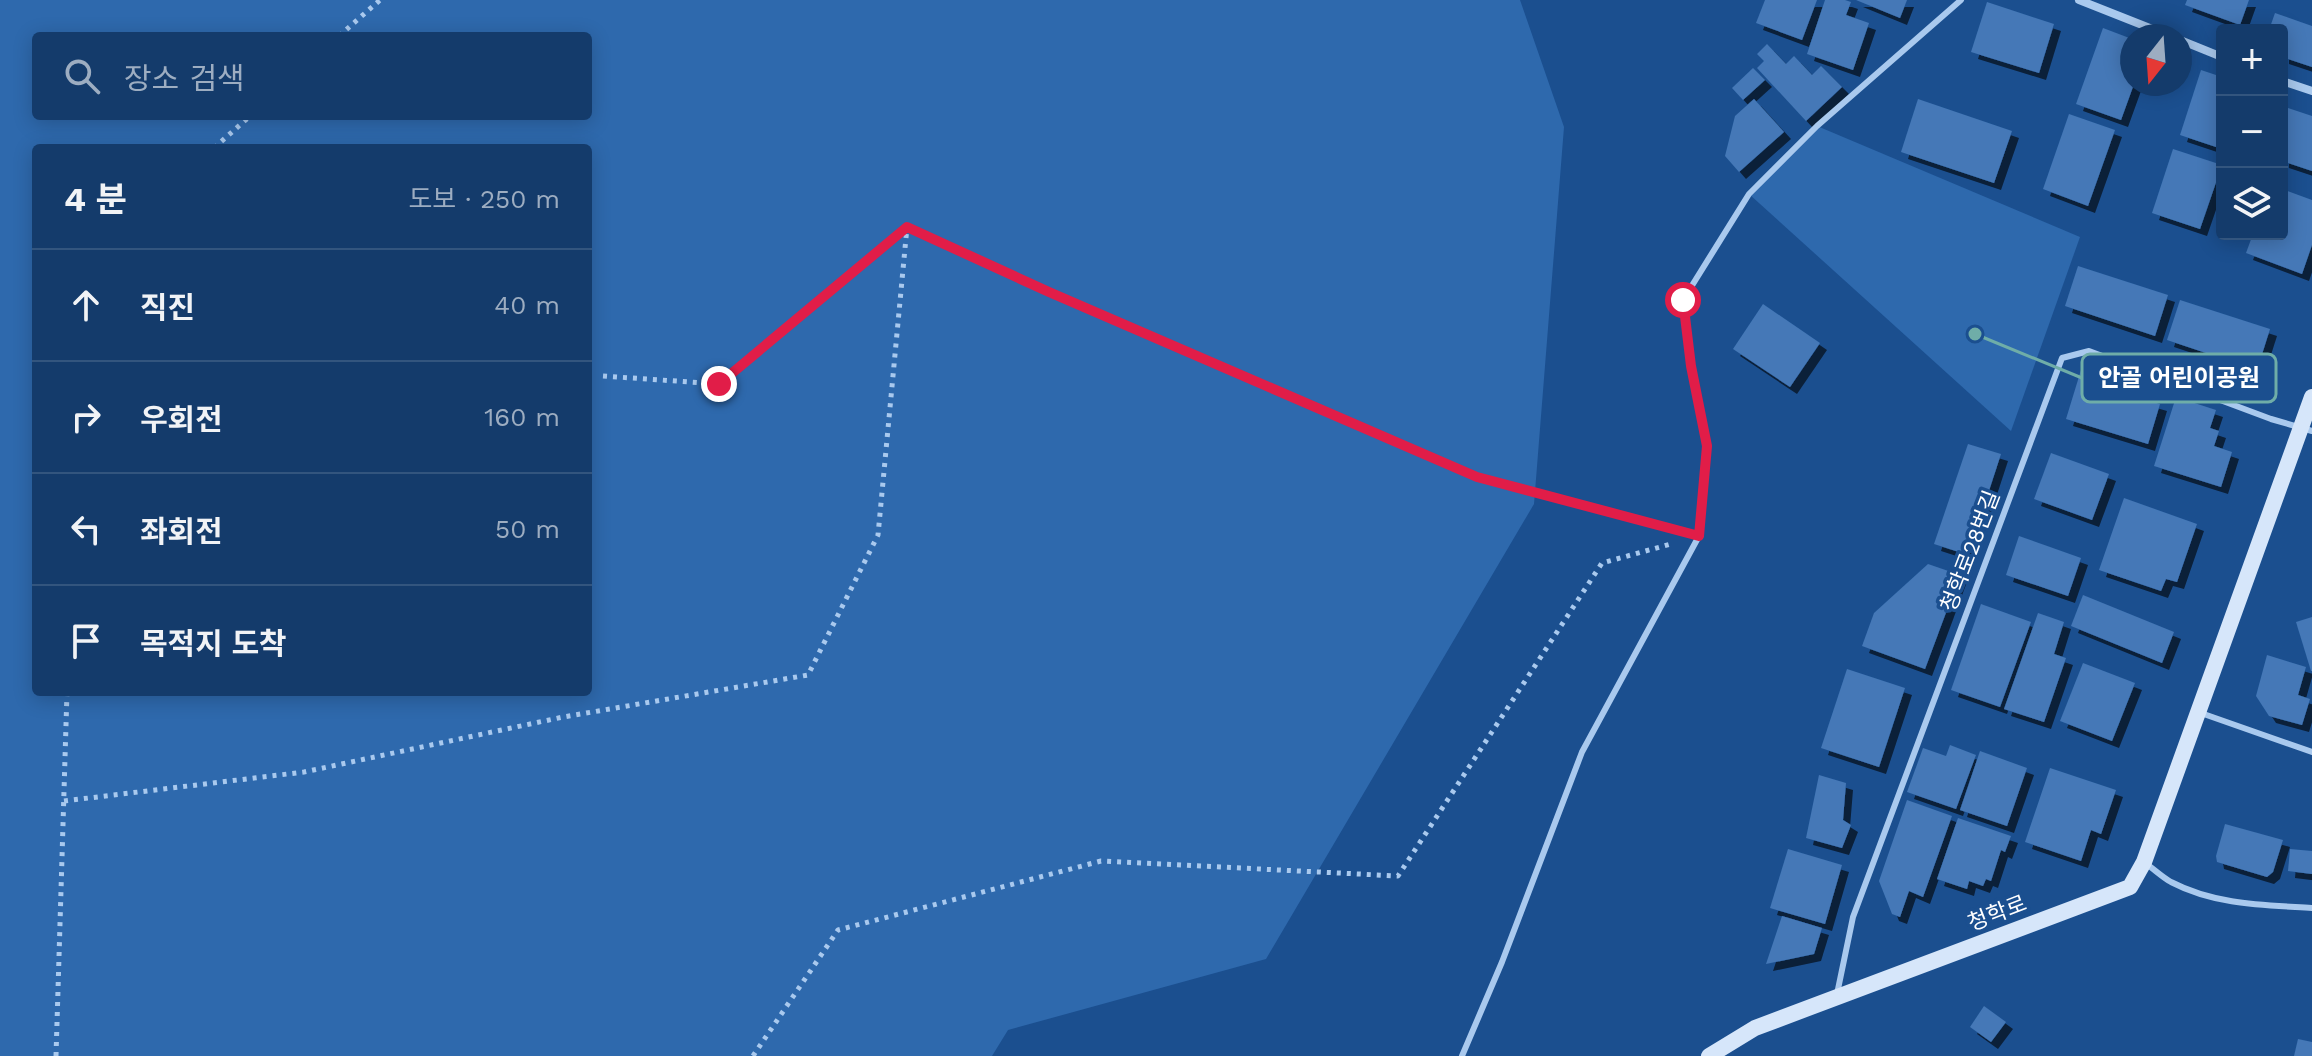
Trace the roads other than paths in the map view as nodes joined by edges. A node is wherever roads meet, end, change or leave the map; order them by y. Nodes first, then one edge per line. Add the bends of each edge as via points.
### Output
1 (1961, 0) edge
2 (2079, 0) edge
3 (2140, 24) edge
4 (2192, 45) edge
5 (2216, 55) edge
6 (2288, 83) edge
7 (2312, 91) edge
8 (2312, 397) edge
9 (2306, 429) edge
10 (2198, 712) junction
11 (2312, 752) edge
12 (2144, 862) junction
13 (2312, 908) edge
14 (1836, 998) junction
15 (1462, 1056) edge
16 (1709, 1056) edge

1 - 15 lane via 1817,126 1749,194 1683,300 1707,446 1699,536 1582,752
2 - 3 street
4 - 5 street
6 - 7 street
8 - 9 street, 청학로
9 - 10 street, 청학로
9 - 14 lane, 청학로28번길 via 2089,351 2062,358 1853,917
10 - 11 lane
10 - 12 street, 청학로
12 - 13 lane via 2171,881 2214,898
12 - 14 street, 청학로 via 2130,887
14 - 16 street, 청학로 via 1755,1028

